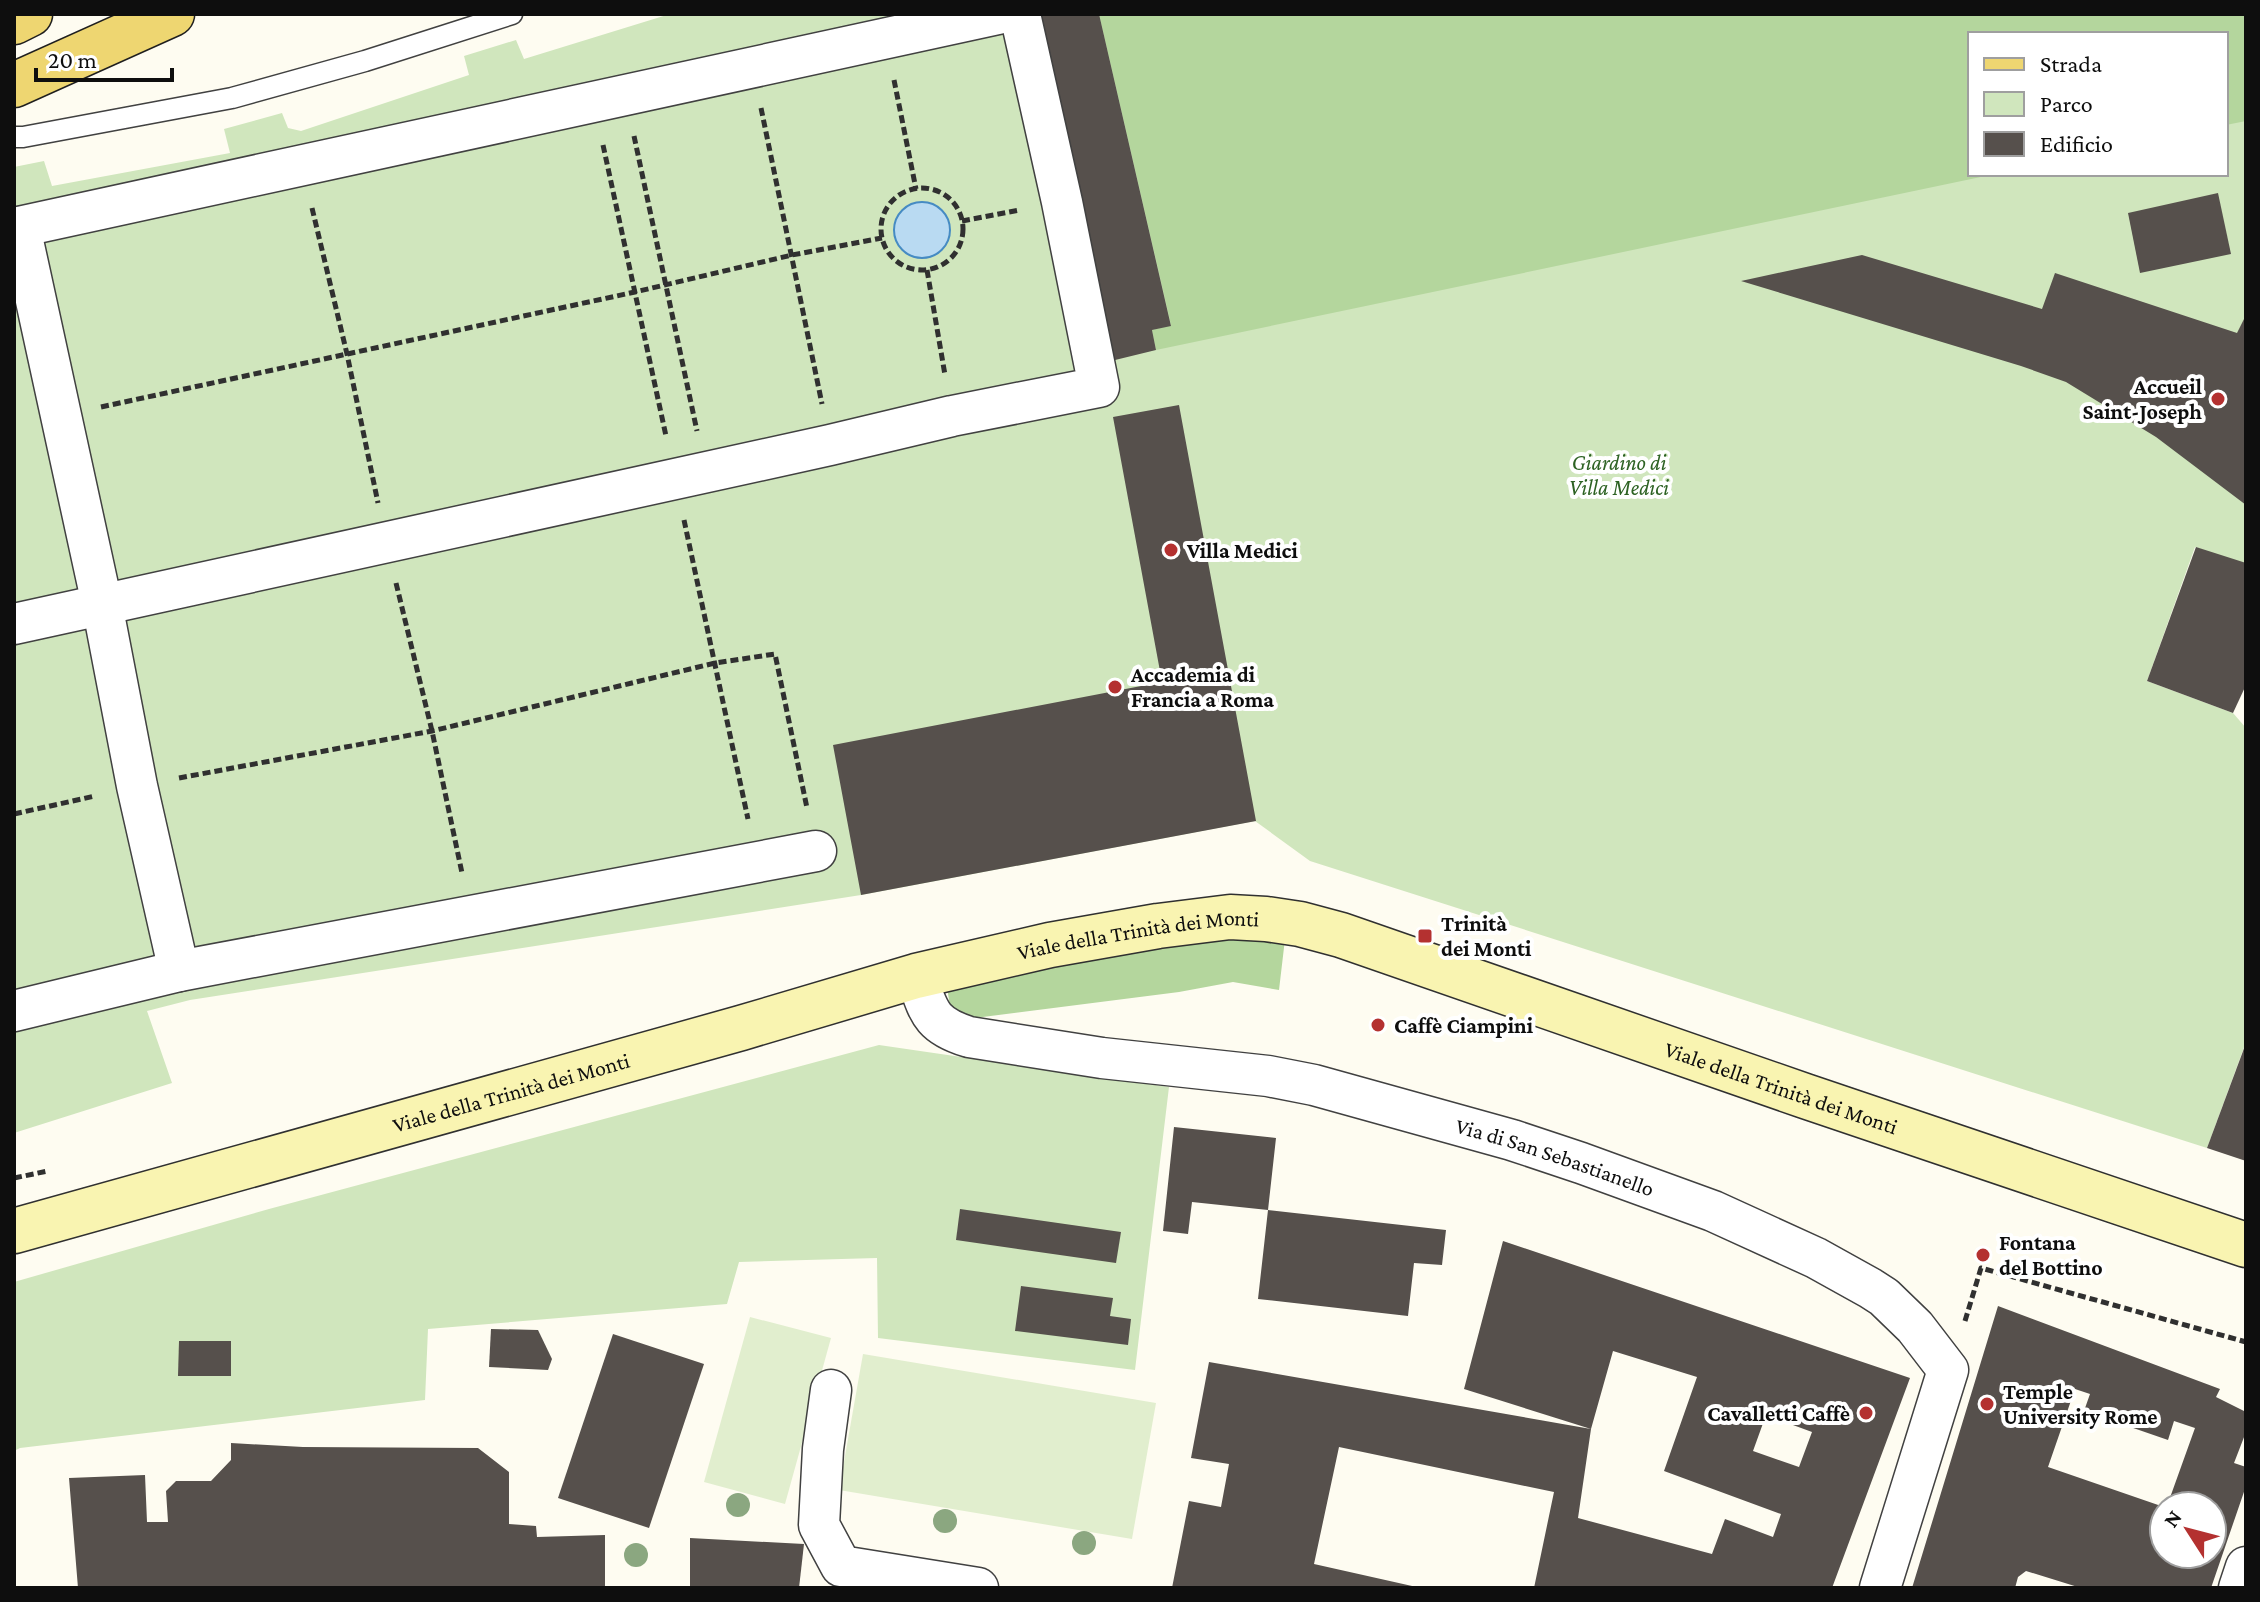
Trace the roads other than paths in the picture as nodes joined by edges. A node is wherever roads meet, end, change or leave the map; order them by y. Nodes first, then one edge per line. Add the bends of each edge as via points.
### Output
1 (30, 14) edge
2 (172, 14) edge
3 (512, 14) edge
4 (998, 14) edge
5 (1020, 14) edge
6 (14, 22) edge
7 (14, 85) edge
8 (14, 137) edge
9 (17, 228) edge
10 (102, 604) junction
11 (14, 624) edge
12 (816, 851) road end
13 (179, 971) junction
14 (916, 976) junction
15 (14, 1011) edge
16 (14, 1231) edge
17 (2246, 1245) edge
18 (831, 1390) dead end
19 (2246, 1567) edge
20 (978, 1588) edge
21 (1880, 1588) edge
22 (2239, 1588) edge

1 - 6 main road
2 - 7 main road
3 - 8 lane via 232,98
4 - 9 street
5 - 10 street via 1099,387
9 - 10 street
10 - 11 street
10 - 13 street
12 - 13 street
13 - 15 street
14 - 16 street, Viale della Trinità dei Monti
14 - 17 street, Viale della Trinità dei Monti via 1158,926 1230,917 1300,924
14 - 21 street, Via di San Sebastianello via 928,1010 956,1033 1102,1058 1268,1076 1425,1115 1713,1211 1870,1288 1915,1327 1948,1370
18 - 20 street via 819,1525 841,1566
19 - 22 street

